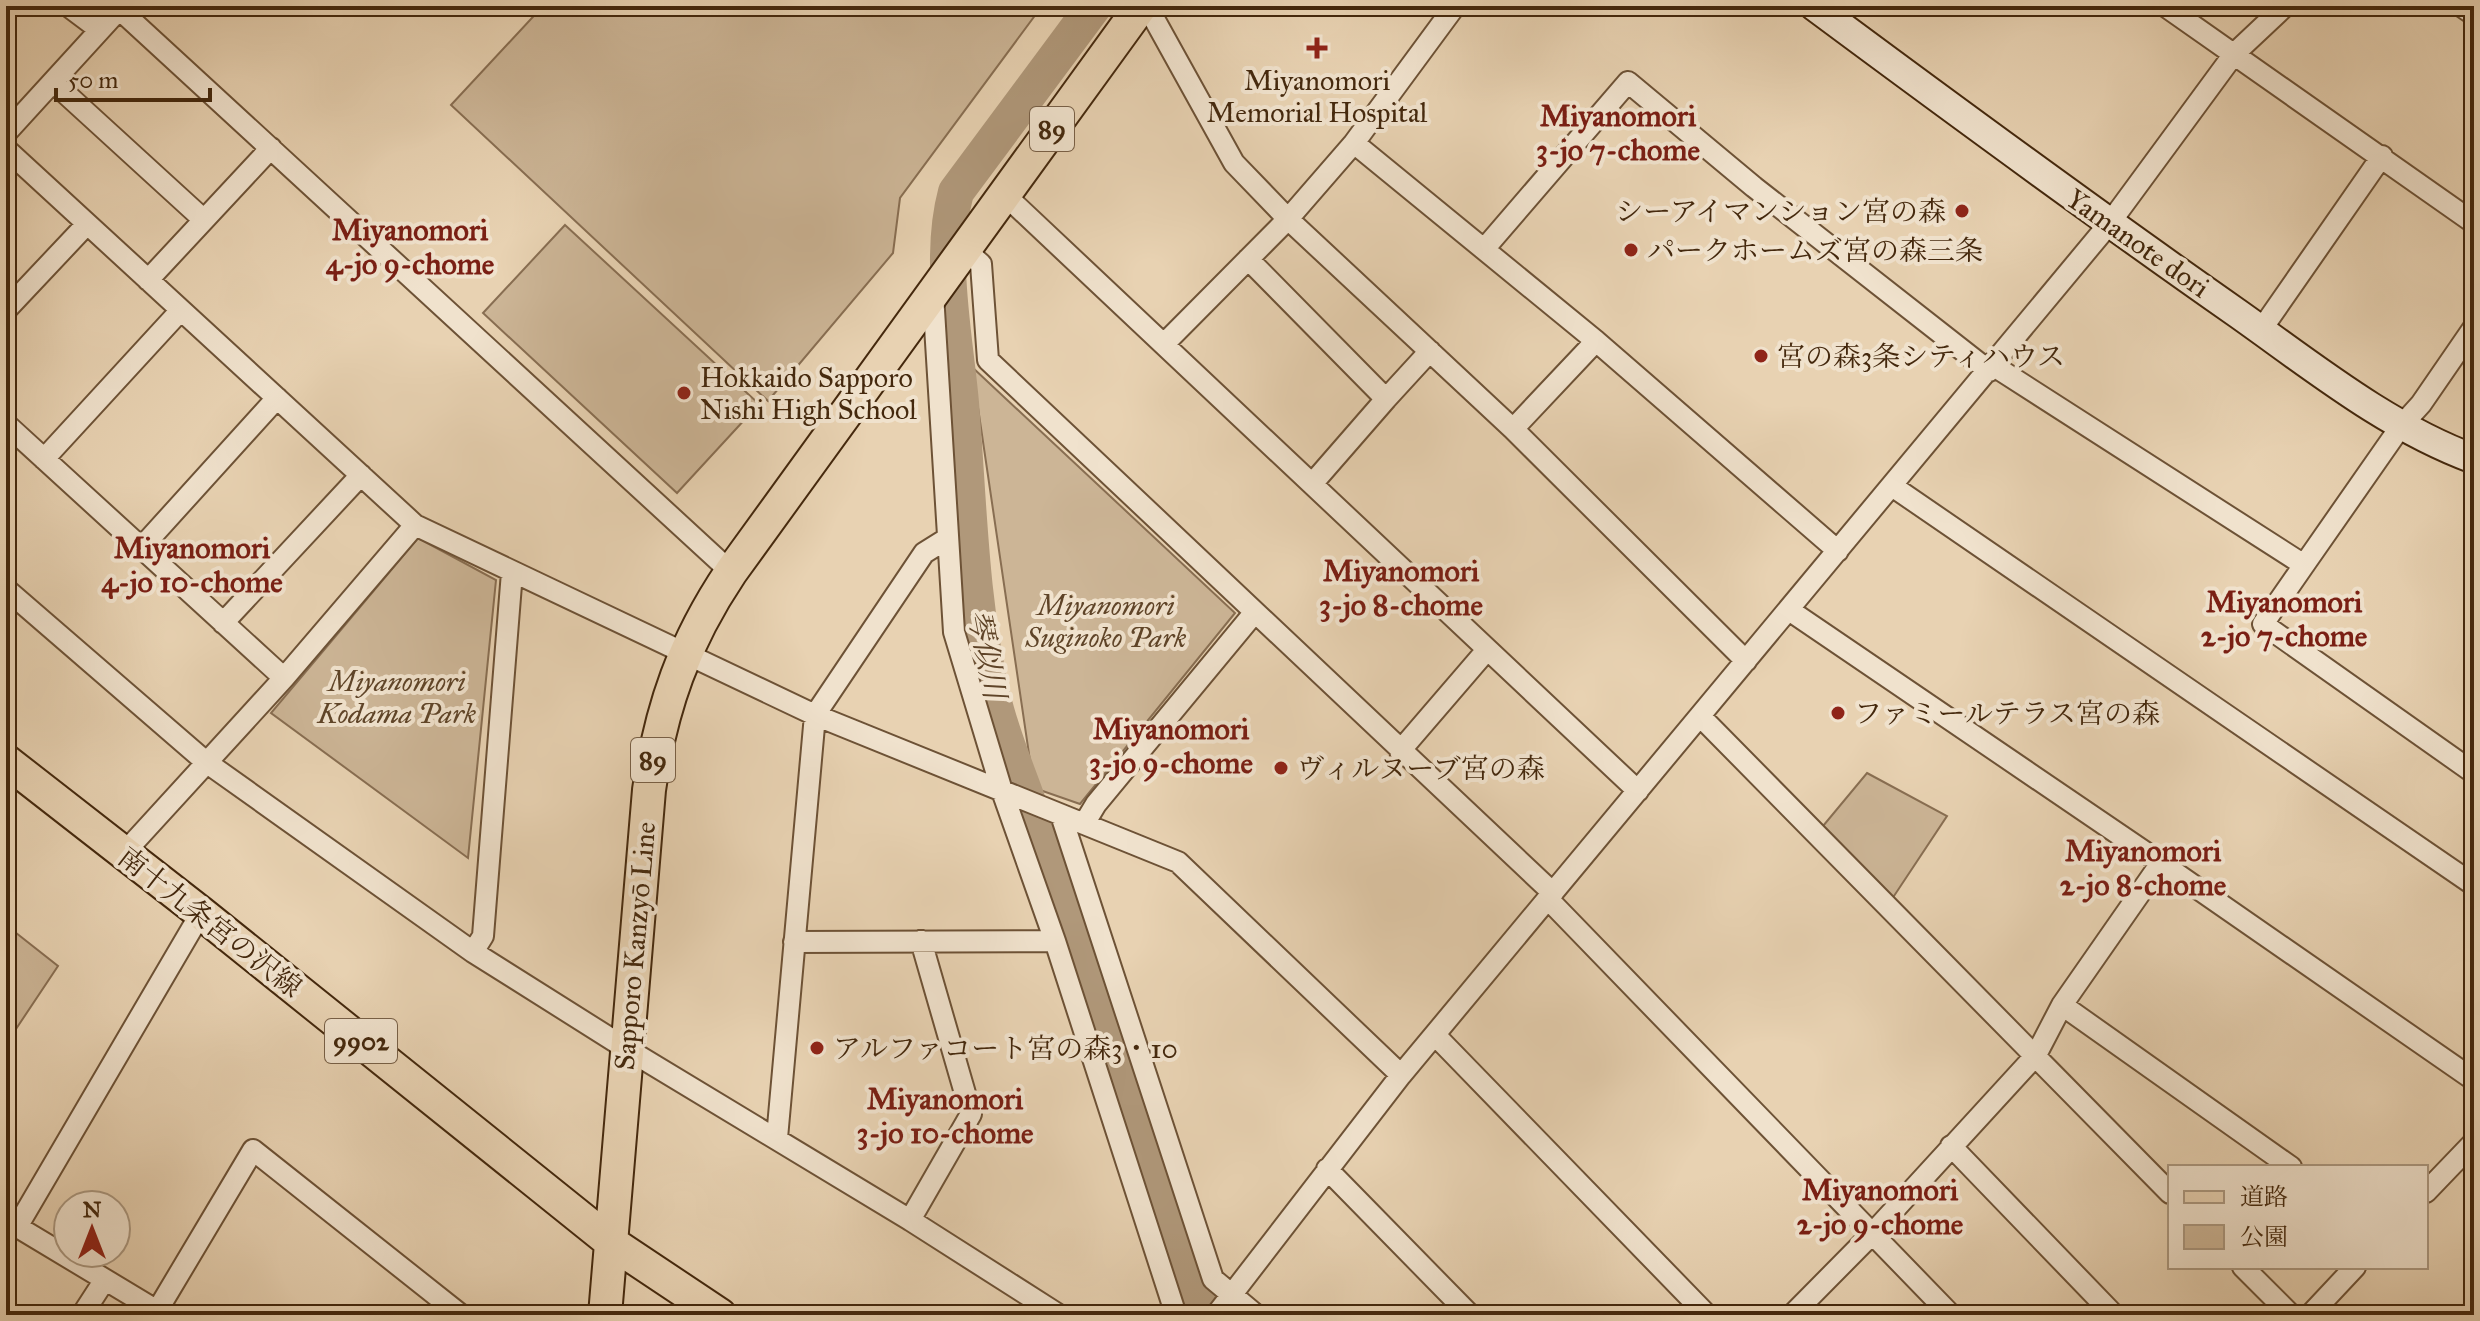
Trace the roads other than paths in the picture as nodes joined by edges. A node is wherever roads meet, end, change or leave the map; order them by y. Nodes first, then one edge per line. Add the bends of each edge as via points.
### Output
1 (68, 6) edge
2 (1144, 6) edge
3 (1455, 6) edge
4 (1814, 6) edge
5 (2165, 6) edge
6 (2285, 6) edge
7 (2461, 6) edge
8 (120, 7) edge
9 (2474, 15) edge
10 (100, 30) junction
11 (2234, 54) junction
12 (53, 82) junction
13 (6, 133) edge
14 (1354, 143) junction
15 (271, 148) junction
16 (6, 149) edge
17 (2382, 156) junction
18 (1005, 195) junction
19 (1288, 219) junction
20 (204, 220) junction
21 (2474, 223) edge
22 (87, 224) junction
23 (2109, 224) junction
24 (1485, 248) junction
25 (964, 251) junction
26 (1248, 259) junction
27 (148, 280) junction
28 (935, 291) junction
29 (6, 310) edge
30 (181, 310) junction
31 (2474, 327) edge
32 (2261, 330) junction
33 (1596, 341) junction
34 (1164, 344) junction
35 (1430, 351) junction
36 (1991, 368) junction
37 (277, 398) junction
38 (1386, 399) junction
39 (6, 424) edge
40 (2401, 426) junction
41 (1513, 429) junction
42 (44, 459) junction
43 (2474, 459) edge
44 (361, 475) junction
45 (1312, 484) junction
46 (1892, 486) junction
47 (415, 525) junction
48 (948, 538) junction
49 (142, 547) junction
50 (1838, 551) junction
51 (2304, 565) junction
52 (512, 572) junction
53 (731, 572) junction
54 (6, 589) edge
55 (1789, 610) junction
56 (1255, 612) junction
57 (223, 623) junction
58 (1486, 651) junction
59 (684, 655) junction
60 (1746, 661) junction
61 (284, 678) junction
62 (815, 715) junction
63 (1700, 716) junction
64 (1400, 751) junction
65 (6, 761) edge
66 (206, 762) junction
67 (2474, 773) edge
68 (1638, 791) junction
69 (1010, 794) junction
70 (1053, 812) junction
71 (1084, 824) junction
72 (124, 853) junction
73 (2161, 863) junction
74 (2474, 885) edge
75 (1550, 896) junction
76 (201, 913) junction
77 (921, 941) junction
78 (1055, 941) junction
79 (794, 942) junction
80 (473, 952) junction
81 (2062, 1005) junction
82 (1435, 1035) junction
83 (627, 1049) junction
84 (2036, 1055) junction
85 (1401, 1075) junction
86 (2474, 1080) edge
87 (777, 1138) junction
88 (1951, 1146) junction
89 (2470, 1154) edge
90 (2288, 1165) edge
91 (1327, 1169) junction
92 (2428, 1190) edge
93 (2168, 1191) edge
94 (910, 1220) junction
95 (12, 1223) edge
96 (1872, 1234) junction
97 (612, 1243) junction
98 (2245, 1269) edge
99 (2353, 1269) edge
100 (104, 1281) junction
101 (1222, 1307) edge
102 (160, 1313) edge
103 (82, 1315) edge
104 (461, 1315) edge
105 (605, 1315) edge
106 (720, 1315) edge
107 (1059, 1315) edge
108 (1176, 1315) edge
109 (1256, 1315) edge
110 (1470, 1315) edge
111 (1707, 1315) edge
112 (1792, 1315) edge
113 (1951, 1315) edge
114 (2114, 1315) edge
115 (2291, 1315) edge
116 (2310, 1315) edge

1 - 10 street
2 - 18 main road, Sapporo Kanzyō Line / 89
2 - 19 street via 1234,163
3 - 14 street
4 - 23 main road, Yamanote dori
5 - 11 street
6 - 11 street
7 - 9 street
8 - 10 street
8 - 15 street
10 - 12 street
11 - 17 street
11 - 23 street
12 - 13 street
12 - 20 street
14 - 19 street
14 - 24 street
15 - 20 street
15 - 53 street
16 - 22 street
17 - 21 street
17 - 32 street
18 - 25 main road, Sapporo Kanzyō Line / 89
18 - 34 street
19 - 26 street
19 - 35 street
20 - 27 street
22 - 27 street
22 - 29 street
23 - 32 main road, Yamanote dori
23 - 36 street
24 - 33 street
24 - 36 street via 1628,82 1754,187
25 - 28 main road, Sapporo Kanzyō Line / 89
25 - 56 street via 981,264 988,360
26 - 34 street
26 - 38 street
27 - 30 street
28 - 48 street
28 - 53 main road, Sapporo Kanzyō Line / 89
30 - 37 street
30 - 42 street
31 - 40 street
32 - 40 main road, Yamanote dori
33 - 41 street
33 - 50 street
34 - 45 street
35 - 38 street
35 - 41 street
36 - 46 street
36 - 51 street
37 - 44 street
37 - 49 street
38 - 45 street
39 - 42 street
40 - 43 main road, Yamanote dori
40 - 51 street
41 - 60 street
42 - 49 street
44 - 47 street
44 - 57 street
45 - 58 street
46 - 50 street
46 - 74 street
47 - 52 street
47 - 61 street
48 - 62 street via 924,553
48 - 69 street via 954,632
49 - 57 street
50 - 55 street
51 - 67 street via 2263,624
52 - 59 street
52 - 80 street via 483,936
53 - 59 main road, Sapporo Kanzyō Line / 89
54 - 66 street
55 - 60 street
55 - 73 street
56 - 64 street
56 - 71 street
57 - 61 street
58 - 64 street
58 - 68 street
59 - 62 street
59 - 83 main road, Sapporo Kanzyō Line / 89 via 660,724 650,779
60 - 63 street
61 - 66 street
62 - 69 street
62 - 79 street
63 - 68 street
63 - 84 street
64 - 75 street
65 - 72 main road, 南十九条宮の沢線 / 9902
66 - 72 street
66 - 80 street
68 - 75 street
69 - 70 street
69 - 78 street
70 - 71 street
70 - 101 street
71 - 85 street via 1178,862
72 - 76 main road, 南十九条宮の沢線 / 9902
73 - 81 street
73 - 86 street
75 - 82 street
75 - 96 street
76 - 95 street
76 - 97 main road, 南十九条宮の沢線 / 9902
77 - 78 street
77 - 79 street
77 - 94 street via 971,1114
78 - 108 street
79 - 87 street
80 - 83 street
81 - 84 street
81 - 90 street
82 - 85 street
82 - 111 street
83 - 87 street
83 - 97 main road, Sapporo Kanzyō Line / 89
84 - 88 street
84 - 93 street
85 - 91 street
87 - 94 street
88 - 96 street
88 - 114 street
89 - 92 street
91 - 101 street
91 - 110 street
94 - 107 street
95 - 100 street
96 - 112 street
96 - 113 street
97 - 105 main road, Sapporo Kanzyō Line / 89
97 - 106 main road, 南十九条宮の沢線 / 9902
98 - 115 street
99 - 116 street
100 - 102 street
100 - 103 street
101 - 109 street
102 - 104 street via 253,1150

